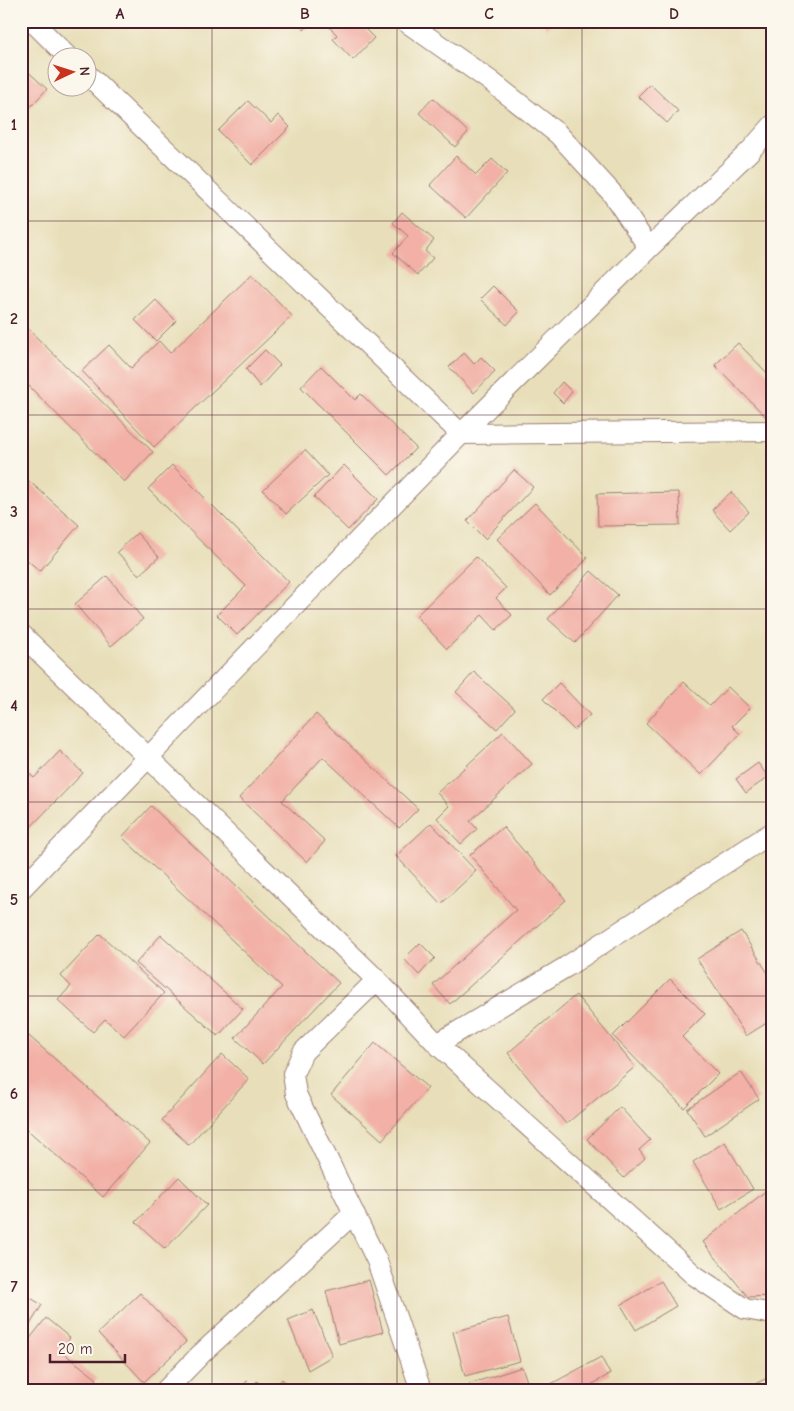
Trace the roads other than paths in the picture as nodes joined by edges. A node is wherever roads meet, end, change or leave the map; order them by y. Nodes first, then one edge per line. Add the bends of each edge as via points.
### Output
1 (32, 21) edge
2 (405, 21) edge
3 (60, 48) edge
4 (98, 85) edge
5 (773, 125) edge
6 (649, 248) junction
7 (773, 431) edge
8 (461, 434) junction
9 (21, 634) edge
10 (148, 757) junction
11 (773, 832) edge
12 (21, 889) edge
13 (377, 980) junction
14 (437, 1044) junction
15 (354, 1213) junction
16 (773, 1314) edge
17 (166, 1390) edge
18 (421, 1390) edge

1 - 3 street
2 - 6 street via 558,134 611,192
4 - 8 street
5 - 6 street
6 - 8 street
7 - 8 street
8 - 10 street
9 - 10 street
10 - 12 street
10 - 13 street
11 - 14 street via 566,967
13 - 14 street
13 - 15 street via 303,1052 293,1074 296,1094
14 - 16 street via 694,1275 745,1309
15 - 17 street
15 - 18 street via 377,1262

